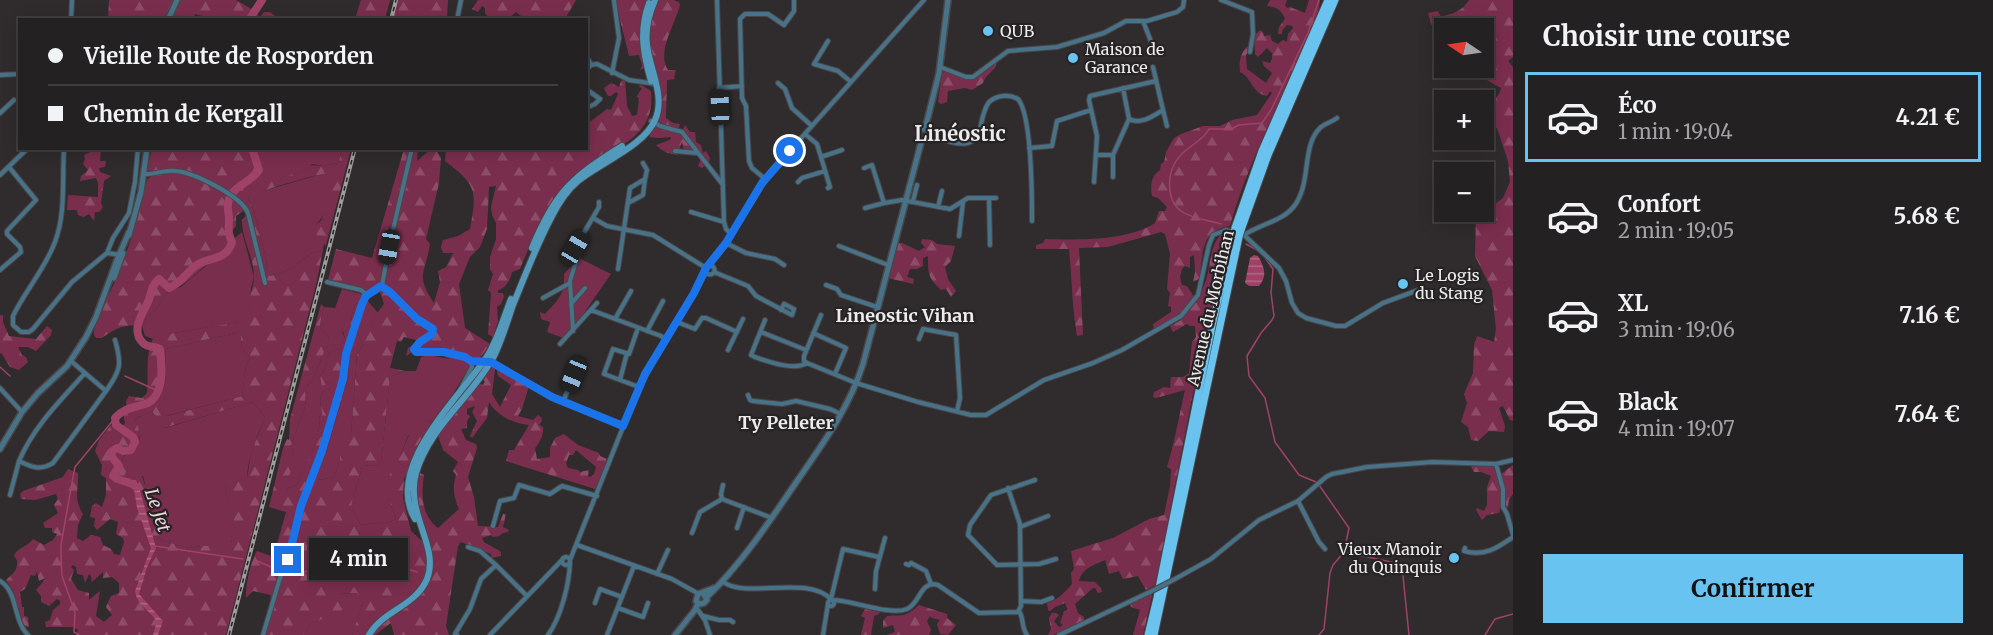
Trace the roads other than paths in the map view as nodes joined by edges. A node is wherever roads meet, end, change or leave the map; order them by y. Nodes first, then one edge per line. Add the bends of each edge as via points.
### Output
1 (72, 0) edge
2 (177, 0) edge
3 (460, 0) edge
4 (614, 0) edge
5 (652, 0) edge
6 (717, 0) edge
7 (794, 0) edge
8 (924, 0) edge
9 (1184, 0) edge
10 (1221, 0) edge
11 (1328, 0) edge
12 (1335, 0) edge
13 (947, 1) edge
14 (71, 18) edge
15 (169, 18) edge
16 (457, 18) edge
17 (1143, 21) junction
18 (828, 41) dead end
19 (1152, 44) dead end
20 (1250, 52) dead end
21 (588, 59) edge
22 (591, 65) junction
23 (940, 67) junction
24 (1153, 67) dead end
25 (588, 68) edge
26 (612, 73) junction
27 (18, 74) edge
28 (0, 75) edge
29 (1156, 81) junction
30 (851, 82) junction
31 (778, 83) dead end
32 (654, 84) junction
33 (742, 86) junction
34 (719, 88) junction
35 (1123, 88) junction
36 (588, 90) edge
37 (14, 100) dead end
38 (588, 107) edge
39 (1092, 110) junction
40 (1163, 110) junction
41 (0, 113) edge
42 (1337, 118) dead end
43 (1129, 119) junction
44 (652, 122) junction
45 (812, 126) junction
46 (1167, 126) dead end
47 (925, 129) junction
48 (805, 134) junction
49 (928, 135) junction
50 (922, 139) junction
51 (1029, 148) junction
52 (26, 150) edge
53 (64, 150) edge
54 (138, 150) edge
55 (148, 150) edge
56 (412, 150) edge
57 (842, 150) dead end
58 (675, 151) dead end
59 (698, 153) junction
60 (1096, 155) junction
61 (1113, 155) junction
62 (820, 157) junction
63 (643, 163) dead end
64 (9, 167) junction
65 (864, 168) dead end
66 (144, 171) junction
67 (825, 171) junction
68 (0, 176) edge
69 (1113, 177) dead end
70 (645, 179) junction
71 (765, 179) junction
72 (798, 182) dead end
73 (1094, 182) dead end
74 (917, 185) dead end
75 (723, 186) junction
76 (831, 187) dead end
77 (942, 191) dead end
78 (989, 198) junction
79 (996, 198) dead end
80 (905, 200) junction
81 (913, 201) junction
82 (599, 202) dead end
83 (963, 202) junction
84 (628, 203) junction
85 (884, 203) junction
86 (938, 207) junction
87 (865, 208) dead end
88 (691, 212) dead end
89 (593, 218) junction
90 (1032, 220) dead end
91 (724, 222) junction
92 (624, 230) junction
93 (1239, 233) junction
94 (731, 234) junction
95 (959, 236) dead end
96 (726, 243) junction
97 (990, 245) dead end
98 (839, 246) dead end
99 (575, 248) dead end
100 (579, 252) dead end
101 (106, 254) junction
102 (120, 258) junction
103 (784, 265) dead end
104 (888, 265) junction
105 (618, 269) dead end
106 (0, 270) edge
107 (709, 270) junction
108 (265, 282) dead end
109 (327, 282) dead end
110 (570, 283) junction
111 (826, 285) dead end
112 (381, 286) junction
113 (585, 288) dead end
114 (1421, 289) dead end
115 (631, 291) dead end
116 (367, 295) junction
117 (543, 298) dead end
118 (663, 301) dead end
119 (597, 303) dead end
120 (570, 304) junction
121 (877, 307) junction
122 (591, 310) junction
123 (781, 310) dead end
124 (821, 315) dead end
125 (615, 319) junction
126 (743, 319) dead end
127 (765, 321) dead end
128 (677, 322) junction
129 (573, 331) junction
130 (637, 331) dead end
131 (647, 331) junction
132 (737, 332) junction
133 (761, 332) junction
134 (813, 333) junction
135 (919, 339) dead end
136 (115, 340) dead end
137 (666, 340) junction
138 (560, 344) dead end
139 (728, 350) dead end
140 (806, 350) junction
141 (628, 354) junction
142 (71, 361) junction
143 (471, 361) junction
144 (488, 361) junction
145 (807, 363) junction
146 (85, 373) junction
147 (835, 374) junction
148 (574, 375) dead end
149 (618, 379) junction
150 (856, 383) junction
151 (639, 387) junction
152 (0, 388) edge
153 (106, 391) junction
154 (463, 393) junction
155 (748, 395) dead end
156 (563, 402) junction
157 (957, 411) junction
158 (22, 412) junction
159 (841, 414) junction
160 (623, 426) junction
161 (0, 449) edge
162 (1513, 460) edge
163 (19, 461) junction
164 (1496, 464) junction
165 (1333, 467) dead end
166 (1329, 475) junction
167 (1035, 480) dead end
168 (723, 485) dead end
169 (1008, 488) junction
170 (10, 495) dead end
171 (597, 496) junction
172 (722, 499) junction
173 (1298, 501) junction
174 (744, 507) junction
175 (1048, 516) dead end
176 (772, 518) junction
177 (493, 526) dead end
178 (1020, 527) junction
179 (737, 528) dead end
180 (692, 533) dead end
181 (1513, 536) edge
182 (885, 538) dead end
183 (468, 547) dead end
184 (575, 547) junction
185 (1465, 548) dead end
186 (1325, 549) dead end
187 (668, 550) dead end
188 (879, 557) junction
189 (1056, 559) dead end
190 (566, 561) junction
191 (906, 564) dead end
192 (496, 565) junction
193 (1020, 565) junction
194 (634, 566) junction
195 (657, 574) junction
196 (0, 581) edge
197 (720, 583) junction
198 (931, 584) junction
199 (874, 588) dead end
200 (527, 596) junction
201 (622, 597) junction
202 (1052, 598) dead end
203 (701, 600) junction
204 (1021, 601) junction
205 (831, 602) junction
206 (595, 603) dead end
207 (648, 603) dead end
208 (618, 608) junction
209 (1019, 611) junction
210 (703, 616) junction
211 (733, 622) dead end
212 (28, 635) edge
213 (263, 635) edge
214 (369, 635) edge
215 (457, 635) edge
216 (490, 635) edge
217 (548, 635) edge
218 (607, 635) edge
219 (676, 635) edge
220 (710, 635) edge
221 (823, 635) edge
222 (1027, 635) edge
223 (1059, 635) edge
224 (1148, 635) edge
225 (1154, 635) edge

1 - 14 street
2 - 15 street
3 - 16 street
4 - 26 street via 619,38
5 - 32 main road via 643,22 642,42
6 - 34 street
7 - 33 street via 794,11 784,25 768,14 741,17
8 - 30 street
9 - 17 street via 1180,11
10 - 20 street via 1253,14
11 - 93 highway, Avenue du Morbihan via 1262,151
12 - 93 highway, Avenue du Morbihan
13 - 23 street
17 - 19 street
17 - 23 street via 1123,22 1104,33 1057,47 1008,51 973,77
18 - 30 street via 814,64 838,71
21 - 22 street
22 - 25 street
22 - 26 street via 597,64
23 - 47 street
24 - 29 street
26 - 32 street
27 - 28 street
29 - 35 street
29 - 40 street
30 - 45 street
31 - 45 street via 785,89 792,108
32 - 44 main road
33 - 34 street
33 - 71 street via 748,162
34 - 75 street
35 - 39 street via 1090,97
35 - 43 street
36 - 38 street via 600,99
37 - 41 street
39 - 51 street via 1056,121 1052,146
39 - 60 street
40 - 43 street via 1148,119
40 - 46 street
42 - 93 street via 1315,134 1304,186 1294,207 1282,216
43 - 61 street
44 - 59 street via 682,132
44 - 144 main road via 582,172 561,193 542,226
45 - 48 street
47 - 49 street
47 - 50 street via 918,133
48 - 62 street via 816,142
48 - 71 street
49 - 50 street
49 - 51 street via 969,143 979,132 988,102 1010,96 1023,107
50 - 80 street
51 - 90 street
52 - 64 street
53 - 101 street via 59,230 53,248 13,316 15,328 21,332 33,329 72,282
54 - 101 street via 129,213
55 - 66 street
56 - 112 street
57 - 62 street
58 - 59 street
59 - 75 street
60 - 61 street
60 - 73 street
61 - 69 street
62 - 67 street
63 - 70 street
64 - 68 street
64 - 106 street via 36,200 7,231 21,251
65 - 85 street via 872,165
66 - 102 street
66 - 108 street via 177,171 242,203
67 - 72 street
67 - 76 street
70 - 84 street via 630,188
70 - 84 street via 643,195
71 - 94 street
74 - 81 street
75 - 91 street
77 - 86 street
78 - 79 street
78 - 83 street via 968,198
78 - 97 street
80 - 81 street
80 - 85 street
80 - 104 street
81 - 86 street
82 - 89 street
83 - 86 street via 952,209
83 - 95 street
84 - 92 street
85 - 87 street
88 - 91 street
89 - 92 street
89 - 99 street
91 - 94 street
92 - 105 street
92 - 107 street via 653,235
93 - 114 street via 1281,272 1292,303 1306,318 1345,326 1383,303
93 - 157 street via 1226,230 1213,235 1197,295 1185,312 1169,324 1099,360 1044,380 988,414
93 - 224 highway, Avenue du Morbihan via 1214,316
93 - 225 highway, Avenue du Morbihan
94 - 96 street
96 - 103 street
96 - 107 street
98 - 104 street
100 - 110 street
101 - 102 street
102 - 142 street via 90,331
104 - 121 street
107 - 123 street via 748,286 756,296
107 - 128 street
109 - 116 street
110 - 117 street
110 - 120 street
111 - 121 street via 841,295
112 - 116 street
112 - 143 street via 433,329 416,345 416,352 444,352
113 - 120 street
115 - 125 street
116 - 213 street
118 - 131 street
119 - 122 street
120 - 129 street
121 - 150 street
122 - 125 street
122 - 129 street
124 - 134 street
125 - 131 street
126 - 132 street
127 - 133 street
128 - 132 street via 695,329 706,318
128 - 137 street
129 - 138 street
130 - 141 street
131 - 137 street
132 - 139 street
133 - 140 street
133 - 145 street via 751,355 787,365
134 - 140 street
134 - 147 street via 846,348
135 - 157 street via 923,329 956,335 960,399
136 - 153 street via 120,367
137 - 151 street
140 - 145 street via 803,360
141 - 149 street
141 - 149 street via 613,349 604,374
142 - 146 street
142 - 158 street
143 - 144 street
143 - 154 street via 472,367 460,386
144 - 154 main road
144 - 156 street
145 - 147 street
146 - 153 street
146 - 163 street via 45,418
147 - 150 street
148 - 156 street
149 - 151 street
150 - 157 street
150 - 159 street
151 - 160 street
152 - 158 street
153 - 163 street via 53,463 36,468
154 - 214 main road via 417,473 414,498 430,557 425,583
155 - 159 street via 753,402 782,405 796,400
156 - 160 street
158 - 161 street
159 - 176 street
160 - 171 street
162 - 164 street
163 - 170 street
164 - 166 street via 1432,462 1360,468
164 - 181 street via 1503,507
165 - 166 street
166 - 173 street
167 - 169 street
168 - 172 street
169 - 178 street
169 - 193 street via 992,495 968,533 995,565
171 - 177 street via 563,486 550,494 519,485 514,498 500,501
171 - 184 street
172 - 174 street
172 - 180 street via 700,512
173 - 186 street
173 - 223 street, bridge via 1259,520 1211,559
174 - 176 street
174 - 179 street
175 - 178 street
176 - 197 street
178 - 193 street
181 - 185 street via 1487,553 1472,553 1464,551
182 - 188 street
183 - 192 street via 486,554
184 - 190 street
184 - 194 street
187 - 195 street
188 - 199 street
188 - 205 street via 843,549
189 - 193 street
190 - 200 street
190 - 217 street via 562,604
191 - 198 street via 924,570
192 - 200 street
192 - 215 street via 481,579
193 - 204 street
194 - 195 street
194 - 201 street
195 - 203 street via 684,586
196 - 212 street via 8,589 19,623
197 - 203 street
197 - 205 street via 736,588 809,590
198 - 205 street via 905,610
198 - 209 street via 979,613
200 - 216 street
201 - 206 street via 600,589
201 - 208 street
202 - 204 street
203 - 210 street
203 - 219 street
204 - 209 street
205 - 221 street
207 - 208 street via 643,617
208 - 218 street
209 - 222 street
210 - 211 street
210 - 220 street

